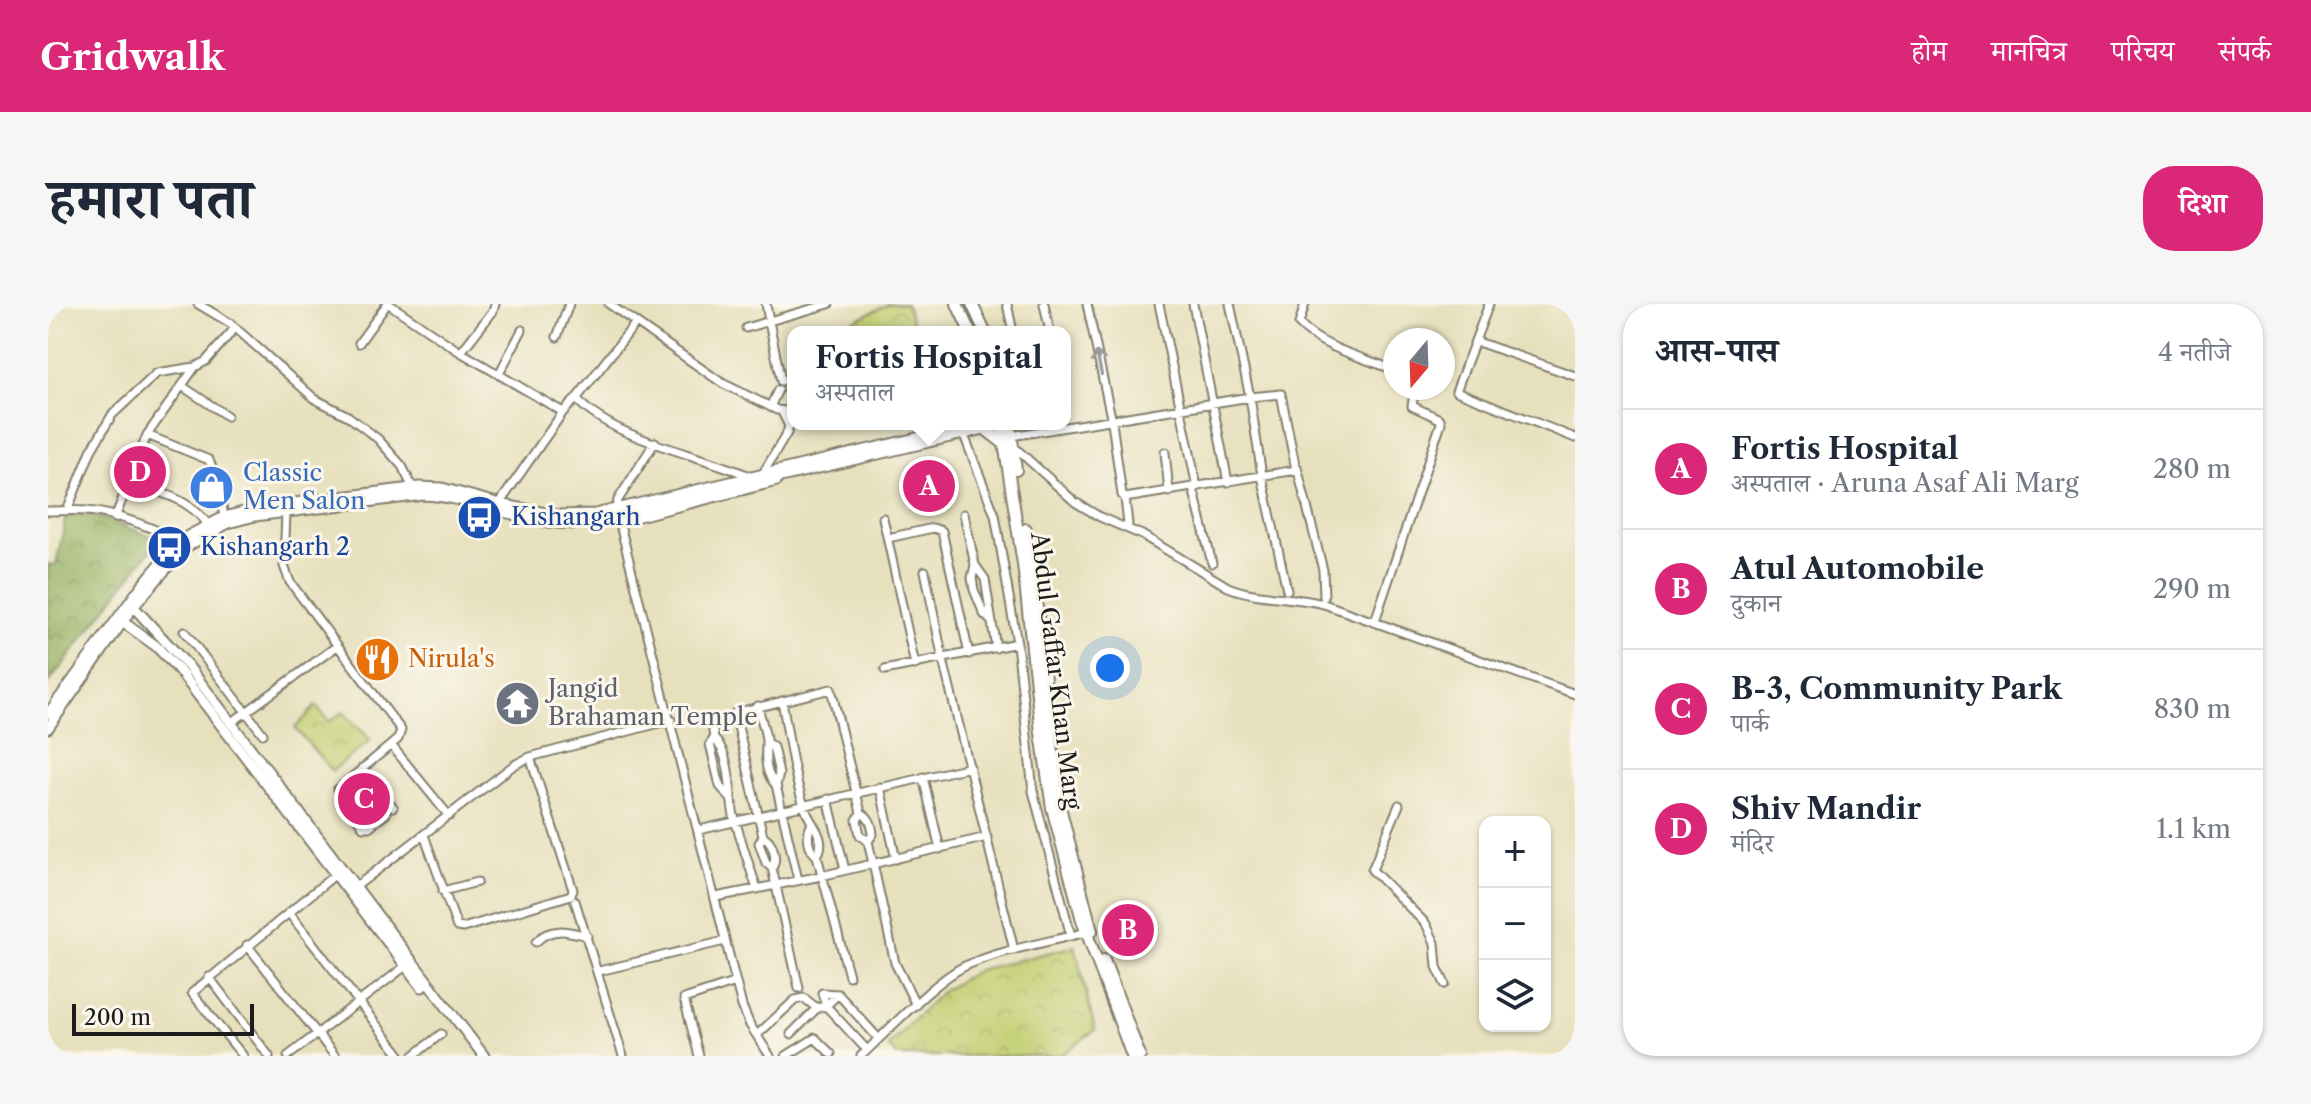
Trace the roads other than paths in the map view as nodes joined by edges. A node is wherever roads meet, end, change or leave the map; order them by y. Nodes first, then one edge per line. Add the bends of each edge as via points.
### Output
1 (198, 304) edge
2 (388, 304) edge
3 (495, 304) edge
4 (569, 304) edge
5 (609, 304) edge
6 (766, 304) edge
7 (829, 304) edge
8 (957, 304) edge
9 (974, 304) edge
10 (1007, 304) edge
11 (1044, 304) edge
12 (1087, 304) edge
13 (1159, 304) edge
14 (1193, 304) edge
15 (1230, 304) edge
16 (1305, 304) edge
17 (1489, 304) edge
18 (769, 321) junction
19 (635, 324) junction
20 (967, 326) edge
21 (983, 326) edge
22 (1012, 326) edge
23 (1049, 326) edge
24 (235, 328) junction
25 (746, 328) dead end
26 (522, 330) dead end
27 (557, 337) dead end
28 (1475, 341) junction
29 (359, 343) dead end
30 (461, 352) junction
31 (1383, 366) edge
32 (195, 367) junction
33 (499, 374) junction
34 (1575, 376) edge
35 (781, 381) dead end
36 (182, 386) junction
37 (778, 390) dead end
38 (1250, 397) junction
39 (576, 399) junction
40 (1413, 400) edge
41 (1213, 404) junction
42 (770, 407) junction
43 (787, 410) edge
44 (1181, 410) junction
45 (563, 412) junction
46 (782, 412) junction
47 (227, 416) dead end
48 (787, 422) edge
49 (1112, 422) junction
50 (1071, 428) edge
51 (788, 430) edge
52 (956, 430) edge
53 (956, 430) edge
54 (960, 430) edge
55 (987, 430) edge
56 (1006, 430) edge
57 (1057, 430) edge
58 (147, 435) junction
59 (1575, 438) edge
60 (655, 442) junction
61 (1009, 442) junction
62 (1165, 452) dead end
63 (876, 459) dead end
64 (1297, 467) junction
65 (757, 476) junction
66 (1262, 476) junction
67 (127, 482) junction
68 (1228, 482) junction
69 (1195, 488) junction
70 (414, 492) junction
71 (1169, 492) junction
72 (1125, 498) junction
73 (499, 504) junction
74 (48, 511) edge
75 (67, 511) junction
76 (286, 512) junction
77 (964, 514) dead end
78 (617, 515) junction
79 (224, 517) junction
80 (115, 518) junction
81 (883, 518) dead end
82 (208, 524) junction
83 (1128, 524) dead end
84 (888, 538) junction
85 (181, 545) junction
86 (1212, 563) dead end
87 (975, 565) junction
88 (925, 571) dead end
89 (1287, 590) dead end
90 (1324, 597) dead end
91 (131, 605) junction
92 (990, 620) junction
93 (120, 621) junction
94 (1375, 621) junction
95 (184, 631) dead end
96 (1017, 643) junction
97 (337, 646) junction
98 (996, 648) junction
99 (969, 654) junction
100 (943, 660) junction
101 (915, 665) junction
102 (885, 670) dead end
103 (1575, 694) edge
104 (782, 701) junction
105 (758, 706) junction
106 (245, 712) junction
107 (48, 714) edge
108 (671, 720) junction
109 (231, 723) junction
110 (712, 724) dead end
111 (48, 728) edge
112 (263, 734) dead end
113 (391, 745) junction
114 (248, 752) junction
115 (530, 757) junction
116 (970, 767) junction
117 (362, 768) junction
118 (923, 777) junction
119 (880, 787) junction
120 (855, 793) junction
121 (828, 799) junction
122 (804, 805) junction
123 (1399, 805) dead end
124 (393, 807) dead end
125 (781, 810) junction
126 (861, 813) junction
127 (386, 814) dead end
128 (449, 816) junction
129 (758, 816) junction
130 (736, 821) junction
131 (699, 830) junction
132 (424, 835) junction
133 (987, 837) junction
134 (868, 841) junction
135 (940, 849) junction
136 (896, 859) junction
137 (873, 864) junction
138 (845, 870) junction
139 (339, 871) junction
140 (821, 876) junction
141 (798, 880) junction
142 (477, 882) dead end
143 (777, 885) junction
144 (757, 889) junction
145 (353, 890) junction
146 (443, 891) junction
147 (716, 897) junction
148 (575, 901) dead end
149 (289, 913) junction
150 (1086, 932) junction
151 (587, 936) junction
152 (1071, 936) junction
153 (725, 941) junction
154 (536, 942) dead end
155 (247, 945) junction
156 (1014, 950) junction
157 (408, 963) junction
158 (599, 971) junction
159 (849, 976) dead end
160 (209, 977) junction
161 (736, 982) junction
162 (1445, 984) dead end
163 (799, 988) dead end
164 (358, 1002) junction
165 (916, 1005) junction
166 (826, 1006) junction
167 (817, 1008) junction
168 (318, 1033) junction
169 (441, 1034) dead end
170 (791, 1034) dead end
171 (757, 1035) junction
172 (879, 1039) junction
173 (864, 1053) edge
174 (831, 1054) edge
175 (243, 1056) edge
176 (269, 1056) edge
177 (288, 1056) edge
178 (335, 1056) edge
179 (401, 1056) edge
180 (413, 1056) edge
181 (477, 1056) edge
182 (484, 1056) edge
183 (623, 1056) edge
184 (699, 1056) edge
185 (770, 1056) edge
186 (786, 1056) edge
187 (1132, 1056) edge
188 (1140, 1056) edge

1 - 24 street
2 - 29 street
2 - 30 street
3 - 30 street
4 - 27 street
5 - 19 street
6 - 18 street
7 - 18 street
8 - 20 main road
9 - 21 main road
10 - 22 street
11 - 23 street
49 -> 12 street
13 - 44 street
14 - 41 street
15 - 38 street
16 - 31 street via 1299,324 1308,332
17 - 28 street
18 - 25 street
18 - 35 street
19 - 39 street
19 - 42 street via 728,386
24 - 32 street
24 - 70 street via 306,392 378,439 402,466
26 - 33 street
28 - 34 street
28 - 59 street via 1458,393
30 - 33 street
32 - 36 street
32 - 75 street via 157,373 112,415
33 - 45 street
36 - 47 street
36 - 58 street
37 - 42 street
38 - 41 street
38 - 64 street via 1281,394
38 - 66 street
39 - 45 street
39 - 60 street via 605,420
40 - 94 street via 1412,406 1441,423
41 - 44 street
41 - 68 street
42 - 46 street
43 - 46 street
44 - 49 street
44 - 69 street
45 - 73 street
46 - 48 street
49 - 50 street
49 - 72 street
51 - 65 street
52 - 65 main road
53 - 78 main road
54 - 96 street via 995,515
55 - 61 main road
56 - 61 main road
57 - 61 street
58 - 67 street
58 - 79 street via 209,460
60 - 65 street
60 - 78 street via 618,500
61 - 94 street via 1075,502 1142,535 1221,584 1313,601
61 - 150 main road, Abdul Gaffar Khan Marg via 1046,773
61 - 188 main road, Abdul Gaffar Khan Marg via 1037,606 1062,815 1091,928
62 - 71 street
63 - 78 street
64 - 66 street
64 - 90 street via 1323,570
65 - 78 main road
66 - 68 street
66 - 89 street
67 - 80 street
67 - 82 street via 186,502
68 - 69 street
69 - 71 street
69 - 86 street
70 - 73 main road via 442,488
70 - 76 main road
70 - 78 main road via 560,524
70 - 79 main road via 263,507
71 - 72 street
72 - 83 street
73 - 78 main road via 573,516
74 - 75 street
75 - 80 street
76 - 85 main road via 228,523
76 - 97 street via 285,572
77 - 87 street
78 - 108 street
79 - 82 main road
80 - 85 street
81 - 84 street
82 - 85 main road
84 - 99 street via 933,528 942,531
84 - 101 street
85 - 91 main road
87 - 92 street via 985,579
87 - 92 street via 974,590
88 - 100 street
91 - 93 main road
91 - 109 main road via 188,666
92 - 98 street
93 - 107 main road
93 - 111 main road
93 - 114 main road via 168,656
94 - 103 street
95 - 106 street
96 - 98 street
96 - 152 street via 1033,791
97 - 106 street
97 - 113 street via 401,730
98 - 99 street
99 - 100 street
100 - 101 street
100 - 116 street
101 - 102 street
104 - 105 street
104 - 120 street via 831,689
104 - 122 street
105 - 125 street via 768,773
105 - 129 street via 737,711 734,717
106 - 109 street
106 - 112 street
108 - 115 street
108 - 131 street
109 - 114 main road
110 - 130 street via 732,786
113 - 117 street
113 - 128 street
114 - 139 main road
115 - 128 street
115 - 146 street via 572,894 460,928
116 - 118 street
116 - 133 street
117 - 124 street
117 - 127 street via 338,792 364,828
118 - 119 street
118 - 135 street
119 - 120 street
119 - 136 street
120 - 121 street
120 - 126 street
121 - 122 street
121 - 138 street
122 - 125 street
122 - 140 street
123 - 162 street via 1372,870 1426,924
125 - 129 street
125 - 141 street
126 - 134 street via 857,826
126 - 134 street via 872,830
128 - 132 street
129 - 130 street
129 - 143 street via 762,855
130 - 131 street
130 - 144 street
131 - 147 street
132 - 145 street
132 - 146 street
133 - 135 street
133 - 156 street
134 - 137 street
135 - 136 street
136 - 137 street
137 - 138 street
137 - 165 street via 895,963
138 - 140 street
139 - 145 main road
139 - 149 street
140 - 141 street
140 - 159 street
141 - 143 street
142 - 146 street
143 - 144 street
143 - 163 street
144 - 147 street
145 - 157 main road
147 - 153 street
148 - 151 street
149 - 155 street
149 - 164 street
150 - 152 street
150 - 187 main road, Abdul Gaffar Khan Marg
151 - 154 street via 553,931
151 - 158 street
152 - 156 street
153 - 158 street
153 - 161 street
155 - 160 street
155 - 168 street
156 - 165 street via 956,972
157 - 164 street
157 - 181 main road
157 - 182 main road
158 - 183 street
160 - 175 street via 192,993
160 - 176 street
161 - 171 street
161 - 184 street via 684,999
164 - 168 street
164 - 179 street
165 - 172 street
166 - 167 street
166 - 172 street via 822,993 838,994
166 - 173 street
167 - 170 street
167 - 171 street via 804,998 795,1000
168 - 177 street
168 - 178 street
169 - 180 street
171 - 185 street
172 - 173 street
174 - 186 street via 815,1038

